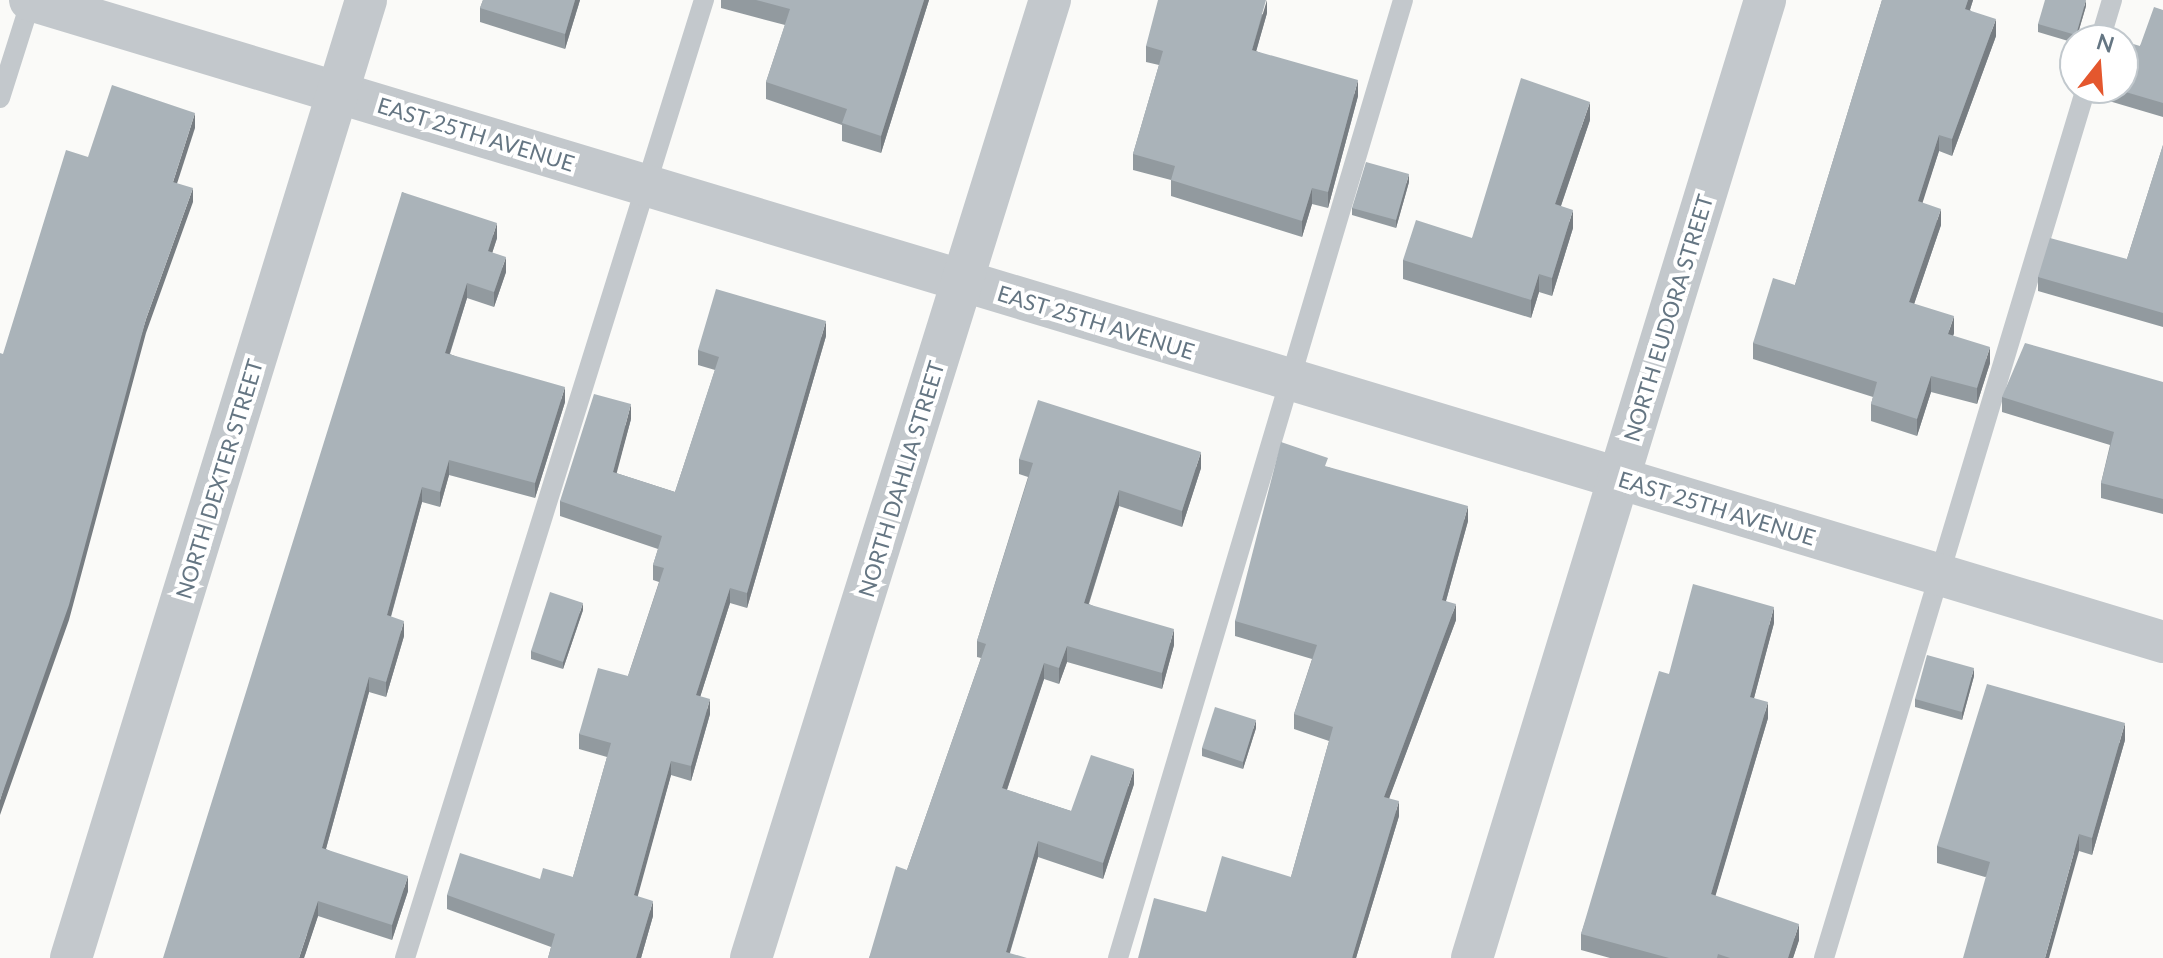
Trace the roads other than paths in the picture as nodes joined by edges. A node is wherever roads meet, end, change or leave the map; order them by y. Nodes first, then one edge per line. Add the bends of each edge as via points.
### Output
1 (30, 0) edge
2 (366, 0) edge
3 (704, 0) edge
4 (1050, 0) edge
5 (1403, 0) edge
6 (1765, 0) edge
7 (2112, 0) edge
8 (2105, 24) edge
9 (338, 92) junction
10 (0, 98) edge
11 (2081, 104) edge
12 (646, 186) junction
13 (963, 282) junction
14 (1287, 379) junction
15 (1619, 479) junction
16 (1941, 576) junction
17 (2163, 642) edge
18 (71, 958) edge
19 (405, 958) edge
20 (751, 958) edge
21 (1118, 958) edge
22 (1472, 958) edge
23 (1824, 958) edge

1 - 9 street, EAST 25TH AVENUE
1 - 10 lane
2 - 9 street, NORTH DEXTER STREET
3 - 12 lane
4 - 13 street, NORTH DAHLIA STREET
5 - 14 lane
6 - 15 street, NORTH EUDORA STREET
7 - 8 lane
9 - 12 street, EAST 25TH AVENUE
9 - 18 street, NORTH DEXTER STREET
11 - 16 lane
12 - 13 street, EAST 25TH AVENUE
12 - 19 lane
13 - 14 street, EAST 25TH AVENUE
13 - 20 street, NORTH DAHLIA STREET
14 - 15 street, EAST 25TH AVENUE
14 - 21 lane
15 - 16 street, EAST 25TH AVENUE
15 - 22 street, NORTH EUDORA STREET
16 - 17 street, EAST 25TH AVENUE
16 - 23 lane

